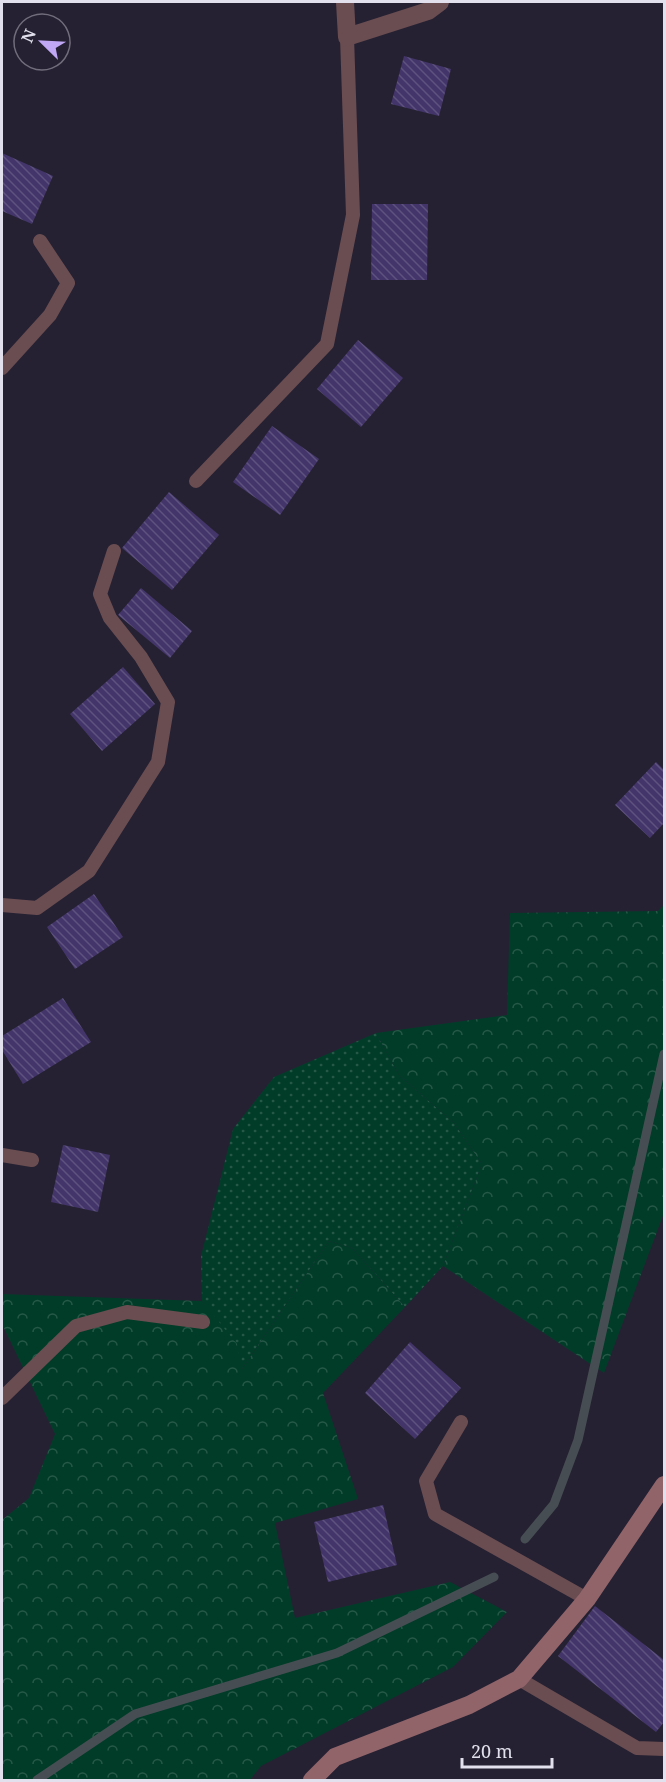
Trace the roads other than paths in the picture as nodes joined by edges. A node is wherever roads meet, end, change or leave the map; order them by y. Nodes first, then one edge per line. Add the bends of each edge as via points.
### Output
1 (345, 2) edge
2 (440, 2) edge
3 (347, 38) junction
4 (40, 241) dead end
5 (2, 368) edge
6 (196, 481) dead end
7 (114, 551) dead end
8 (2, 906) edge
9 (2, 1155) edge
10 (32, 1160) dead end
11 (203, 1322) dead end
12 (2, 1398) edge
13 (461, 1422) dead end
14 (664, 1485) edge
15 (587, 1599) junction
16 (519, 1679) junction
17 (664, 1749) edge
18 (312, 1780) edge

1 - 3 street
2 - 3 street via 428,11
3 - 6 lane via 353,215 327,344
4 - 5 lane via 68,282 50,315
7 - 8 lane via 100,594 110,618 141,657 168,702 158,762 88,872 37,908
9 - 10 lane
11 - 12 lane via 127,1312 76,1326
13 - 15 lane via 426,1481 435,1514
14 - 15 street
15 - 16 street
16 - 17 lane via 637,1748
16 - 18 street via 469,1705 335,1757

